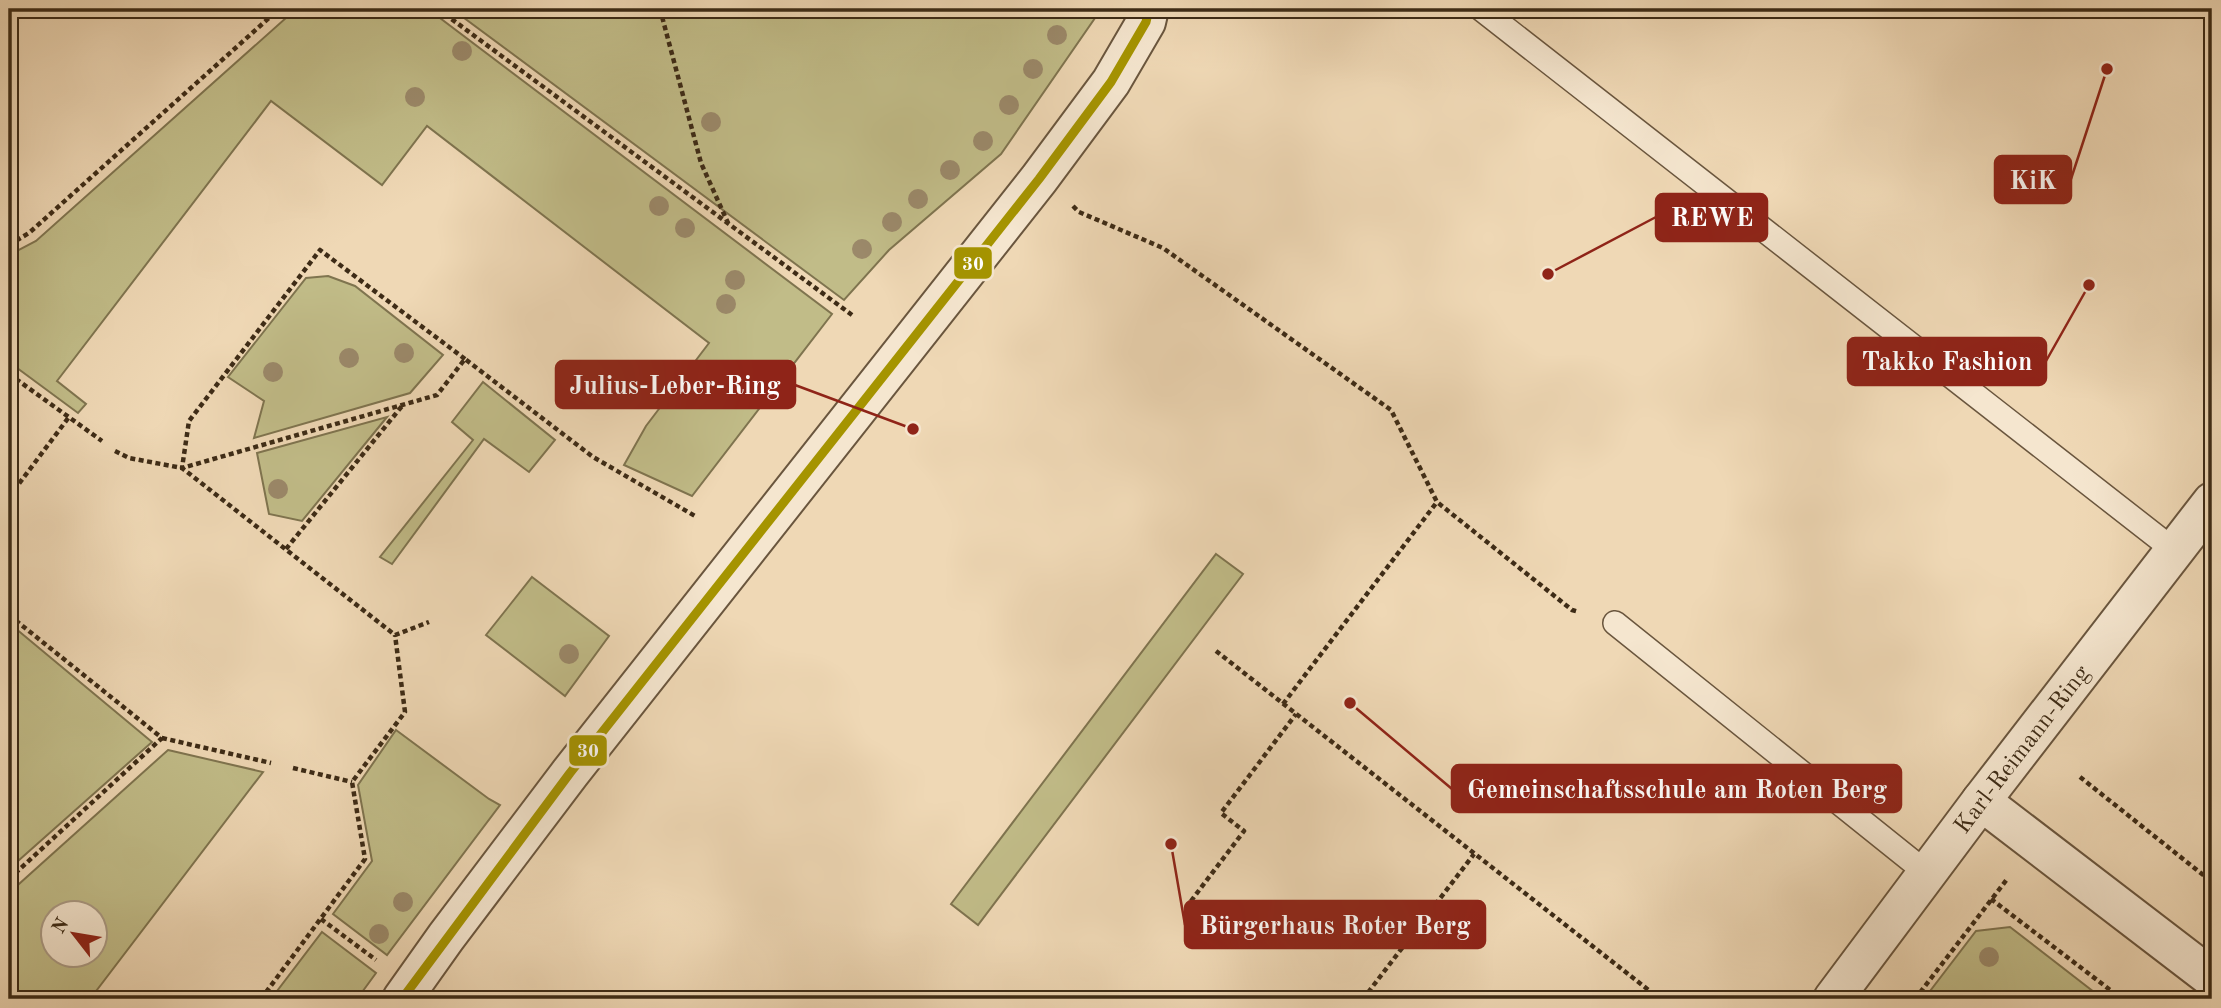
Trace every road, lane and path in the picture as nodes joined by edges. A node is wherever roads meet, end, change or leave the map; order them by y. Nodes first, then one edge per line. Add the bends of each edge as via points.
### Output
1 (279, 9) edge
2 (438, 9) edge
3 (660, 9) edge
4 (1149, 9) edge
5 (1481, 9) edge
6 (1064, 198) dead end
7 (729, 224) junction
8 (9, 245) edge
9 (852, 315) dead end
10 (465, 359) junction
11 (9, 374) edge
12 (403, 405) junction
13 (69, 417) junction
14 (102, 441) dead end
15 (115, 451) dead end
16 (182, 468) junction
17 (9, 498) edge
18 (1437, 502) junction
19 (2212, 502) edge
20 (695, 516) dead end
21 (286, 549) junction
22 (2175, 551) junction
23 (9, 615) edge
24 (429, 622) dead end
25 (1615, 623) joint
26 (395, 635) junction
27 (1216, 651) dead end
28 (1283, 704) junction
29 (1296, 713) junction
30 (162, 738) junction
31 (271, 763) dead end
32 (293, 768) dead end
33 (2080, 776) dead end
34 (352, 782) junction
35 (1981, 801) junction
36 (2036, 843) junction
37 (1474, 854) junction
38 (1928, 874) junction
39 (9, 879) edge
40 (2212, 882) edge
41 (1991, 899) junction
42 (1191, 901) dead end
43 (321, 919) junction
44 (380, 963) dead end
45 (2212, 978) edge
46 (261, 999) edge
47 (402, 999) edge
48 (1363, 999) edge
49 (1660, 999) edge
50 (1833, 999) edge
51 (1915, 999) edge
52 (2122, 999) edge

1 - 8 path via 29,233
2 - 7 path
3 - 7 path via 701,163
4 - 47 street via 1111,82 1039,179 570,773
5 - 22 lane
6 - 18 path via 1079,212 1163,248 1391,410
7 - 9 path
10 - 12 path via 437,395
10 - 16 path via 320,250 189,421
10 - 20 path via 593,457
11 - 13 path
12 - 16 path
12 - 21 path
13 - 14 path
13 - 17 path
15 - 16 path
16 - 21 path
18 - 25 path via 1573,610
18 - 28 path
19 - 22 street, Karl-Reimann-Ring
21 - 26 path
22 - 35 street, Karl-Reimann-Ring
23 - 30 path
24 - 26 path
25 - 38 lane
26 - 34 path via 405,712
27 - 28 path
28 - 29 path
29 - 37 path
29 - 42 path via 1221,813 1244,831
30 - 31 path
30 - 39 path
32 - 34 path
33 - 40 path
34 - 43 path via 365,859
35 - 36 street
35 - 38 street, Karl-Reimann-Ring
36 - 41 path
36 - 45 street
37 - 48 path
37 - 49 path
38 - 50 street, Karl-Reimann-Ring
41 - 51 path
41 - 52 path
43 - 44 path
43 - 46 path

